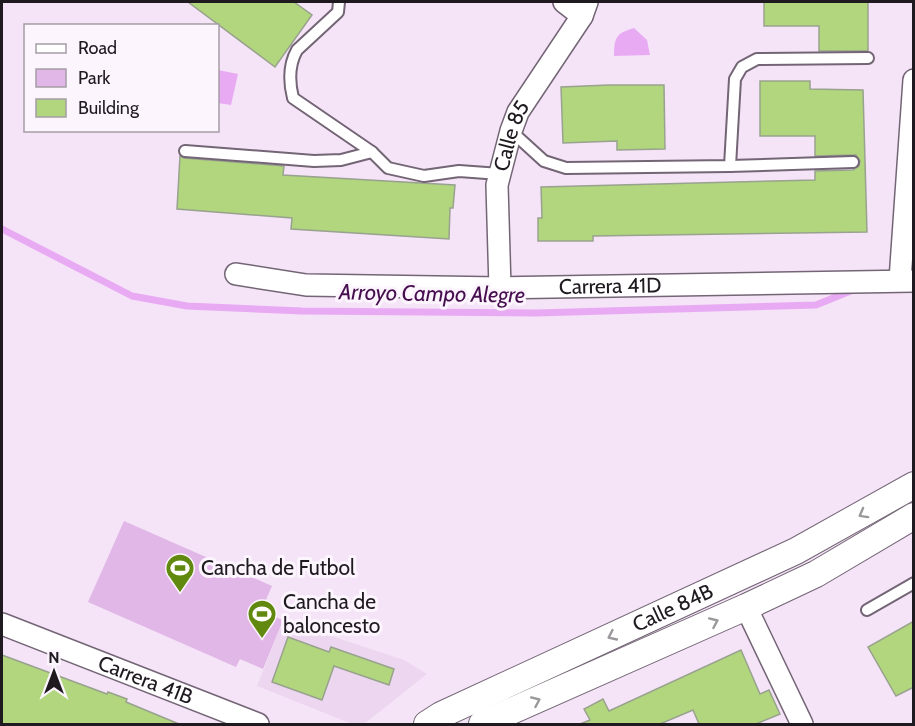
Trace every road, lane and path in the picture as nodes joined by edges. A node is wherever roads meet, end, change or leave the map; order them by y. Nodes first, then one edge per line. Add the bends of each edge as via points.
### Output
1 (339, 2) edge
2 (564, 2) edge
3 (584, 9) edge
4 (868, 58) dead end
5 (914, 80) edge
6 (511, 131) junction
7 (185, 151) dead end
8 (372, 152) junction
9 (853, 162) dead end
10 (730, 166) junction
11 (500, 174) junction
12 (236, 274) dead end
13 (907, 281) edge
14 (500, 288) junction
15 (914, 485) edge
16 (914, 516) edge
17 (914, 583) edge
18 (746, 607) junction
19 (867, 610) dead end
20 (2, 624) edge
21 (258, 724) edge
22 (427, 724) edge
23 (482, 724) edge
24 (802, 724) edge

1 - 8 lane via 338,12 297,50 289,81 293,98
2 - 3 street
3 - 6 street, Calle 85 via 518,112
4 - 10 lane via 757,59 742,67 735,79
5 - 13 street
6 - 10 lane via 544,161 566,168
6 - 11 street, Calle 85
7 - 8 lane via 314,161 341,160
8 - 11 lane via 388,168 415,175 459,171
9 - 10 lane
11 - 14 street, Calle 85
12 - 14 street, Carrera 41D via 306,285
13 - 14 street, Carrera 41D
15 -> 22 street, Calle 84B via 796,551
16 - 18 street, Calle 84B via 816,574
17 - 19 lane
23 -> 18 street, Calle 84B
18 - 24 street
20 - 21 street, Carrera 41B

